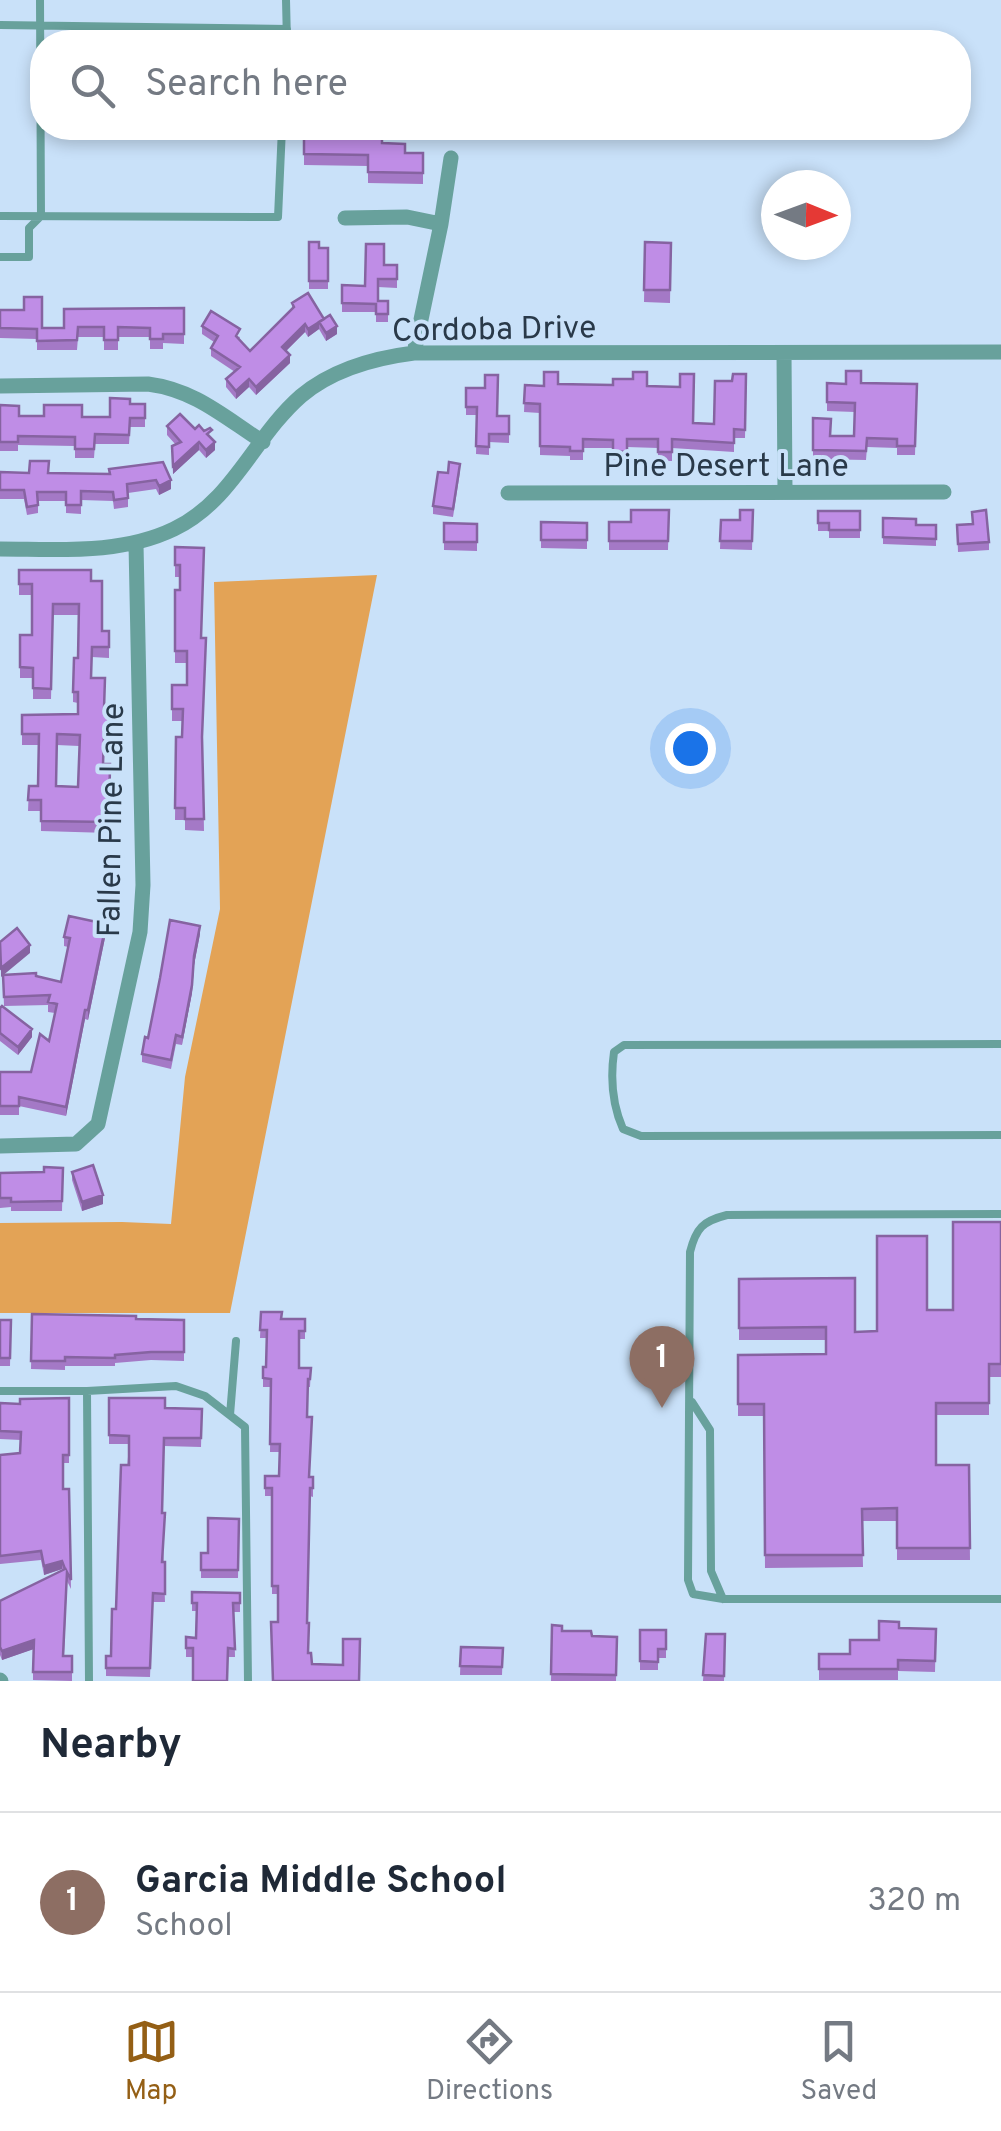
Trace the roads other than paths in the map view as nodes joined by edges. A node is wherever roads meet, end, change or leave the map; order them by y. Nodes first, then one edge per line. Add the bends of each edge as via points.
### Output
1 (40, 0) edge
2 (286, 0) edge
3 (0, 25) edge
4 (40, 25) junction
5 (287, 28) joint
6 (40, 30) edge
7 (41, 140) edge
8 (281, 140) edge
9 (451, 158) dead end
10 (0, 216) edge
11 (41, 216) junction
12 (345, 218) dead end
13 (441, 224) junction
14 (0, 257) edge
15 (414, 352) junction
16 (1001, 352) edge
17 (784, 354) junction
18 (0, 386) edge
19 (263, 442) junction
20 (785, 492) junction
21 (944, 492) dead end
22 (508, 493) dead end
23 (136, 544) junction
24 (0, 549) edge
25 (1001, 1044) edge
26 (1001, 1135) edge
27 (0, 1146) edge
28 (1001, 1214) edge
29 (236, 1341) dead end
30 (88, 1390) junction
31 (0, 1392) edge
32 (691, 1400) junction
33 (230, 1415) junction
34 (723, 1599) junction
35 (1001, 1599) edge
36 (89, 1681) edge
37 (248, 1681) edge

1 - 4 lane
2 - 5 lane
3 - 4 lane
4 - 5 lane
4 - 6 lane
7 - 11 lane
8 - 11 lane via 278,216
9 - 13 street
10 - 11 lane
11 - 14 lane via 29,228 30,256
12 - 13 street
13 - 15 street
15 - 17 street, Cordoba Drive
15 - 19 street, Cordoba Drive via 355,365 326,380 302,396
16 - 17 street, Cordoba Drive
17 - 20 street
18 - 19 street via 171,387
19 - 23 street, Cordoba Drive via 201,513
20 - 21 street, Pine Desert Lane
20 - 22 street, Pine Desert Lane
23 - 24 street, Cordoba Drive
23 - 27 street, Fallen Pine Lane via 140,932 98,1124 76,1144
25 - 26 lane via 624,1045 614,1052 612,1068 616,1114 623,1129 641,1136
28 - 32 lane via 709,1220 694,1234 690,1252
29 - 33 lane
30 - 31 lane
30 - 33 lane via 176,1386
30 - 36 lane
32 - 34 lane via 710,1430 712,1571
32 - 34 lane via 688,1580 693,1594
33 - 37 lane via 245,1426
34 - 35 lane

